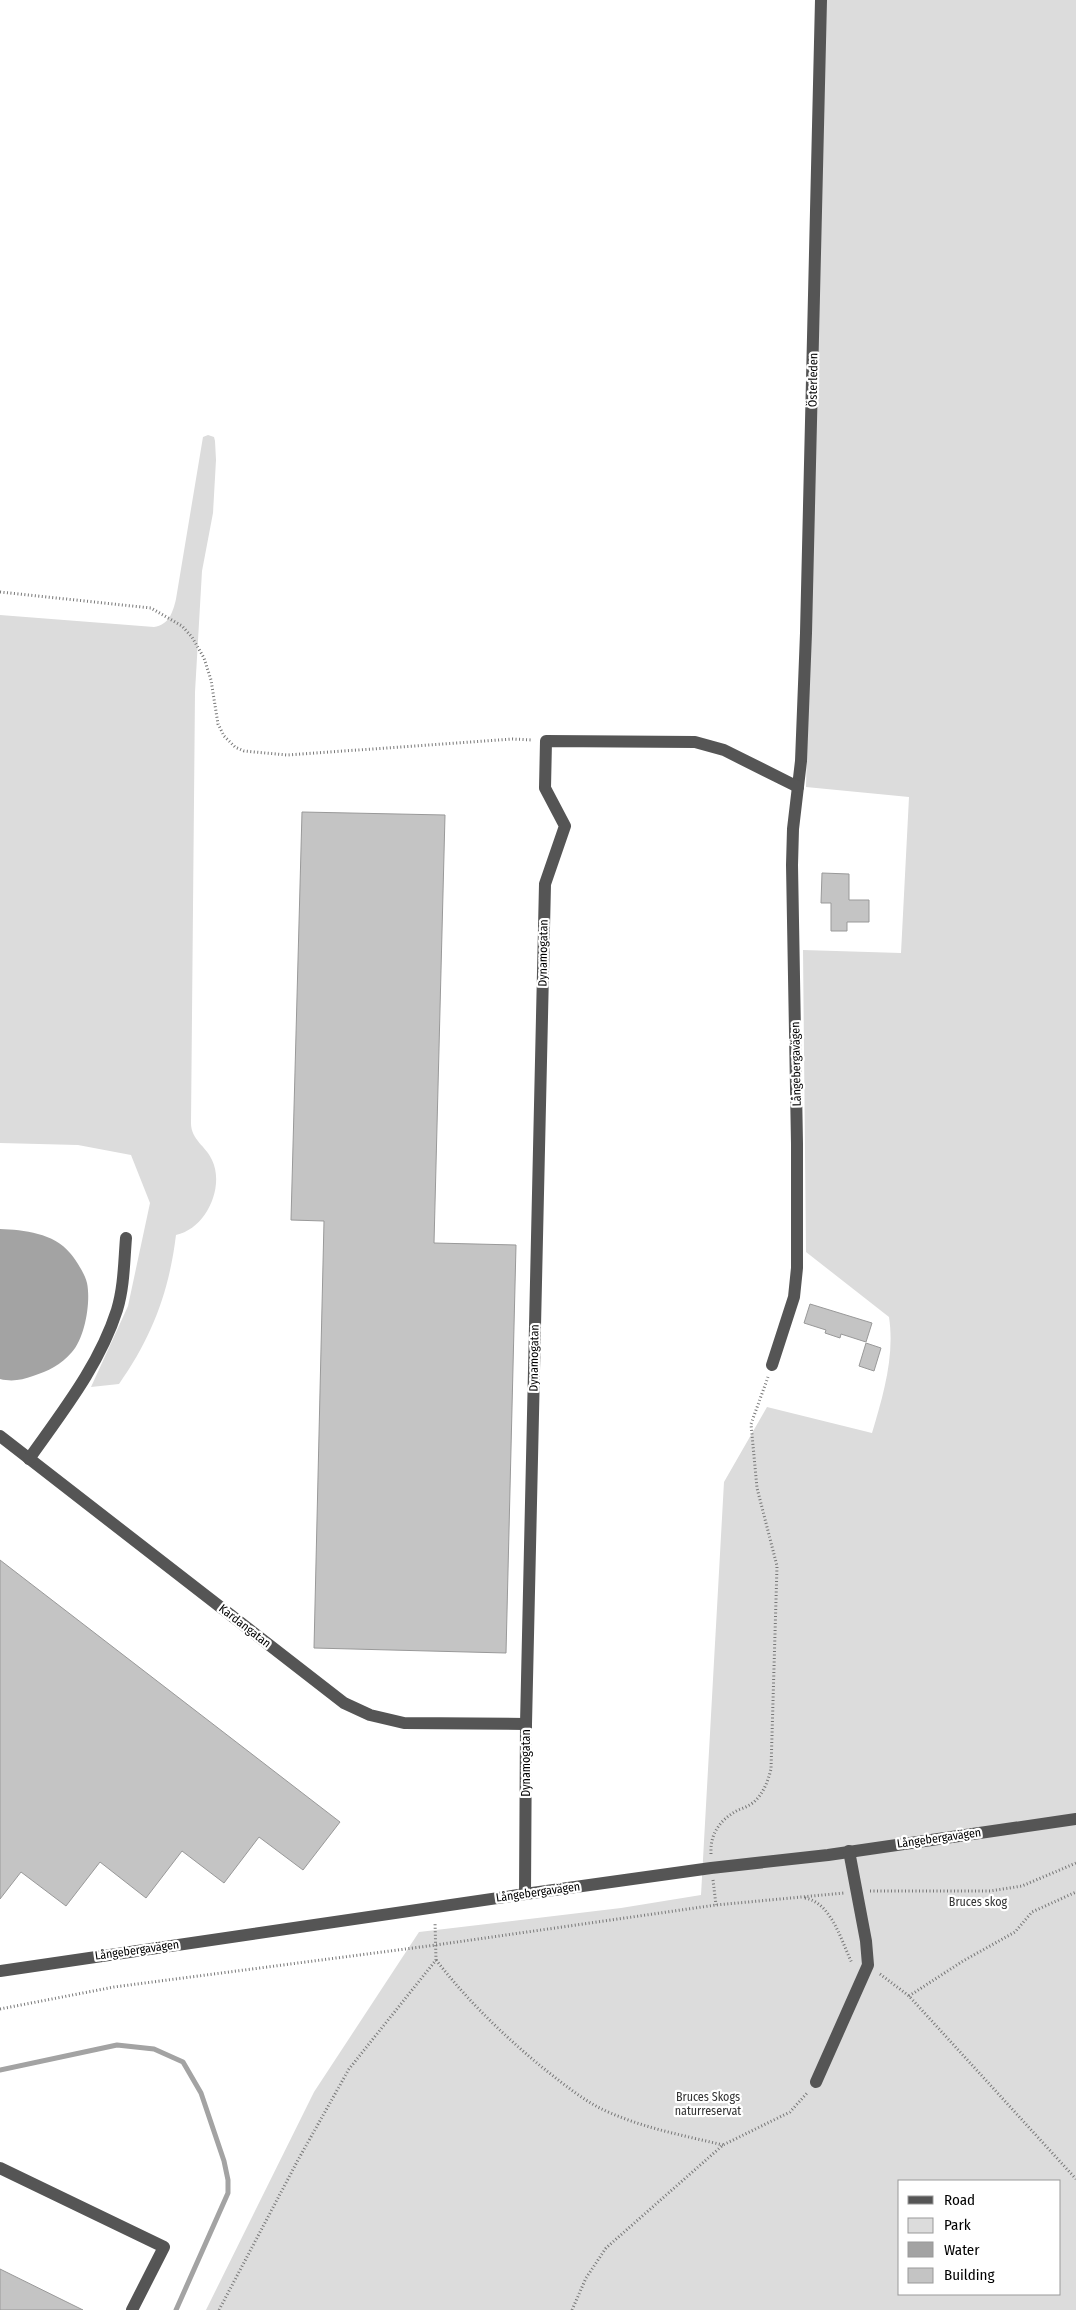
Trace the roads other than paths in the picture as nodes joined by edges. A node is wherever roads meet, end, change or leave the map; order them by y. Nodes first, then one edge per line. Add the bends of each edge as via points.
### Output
1 (821, 0) edge
2 (801, 761) joint
3 (798, 787) junction
4 (126, 1238) dead end
5 (772, 1365) road end
6 (0, 1436) edge
7 (29, 1459) junction
8 (526, 1724) junction
9 (1076, 1819) edge
10 (849, 1851) junction
11 (525, 1894) junction
12 (0, 1971) edge
13 (816, 2082) road end
14 (0, 2168) edge
15 (132, 2310) edge

1 - 2 street, Österleden
2 - 3 street, Långebergavägen
3 - 5 street, Långebergavägen via 793,830 792,899 796,1278 790,1311
3 - 8 street, Dynamogatan via 724,750 695,742 546,740 545,788 565,826 545,884
4 - 7 street via 123,1281 116,1310 91,1369
6 - 7 street, Kardangatan
7 - 8 street, Kardangatan via 344,1703 370,1715 404,1722
8 - 11 street, Dynamogatan
9 - 10 street, Långebergavägen
10 - 11 street, Långebergavägen
10 - 13 street via 868,1964
11 - 12 street, Långebergavägen
14 - 15 street via 164,2247

